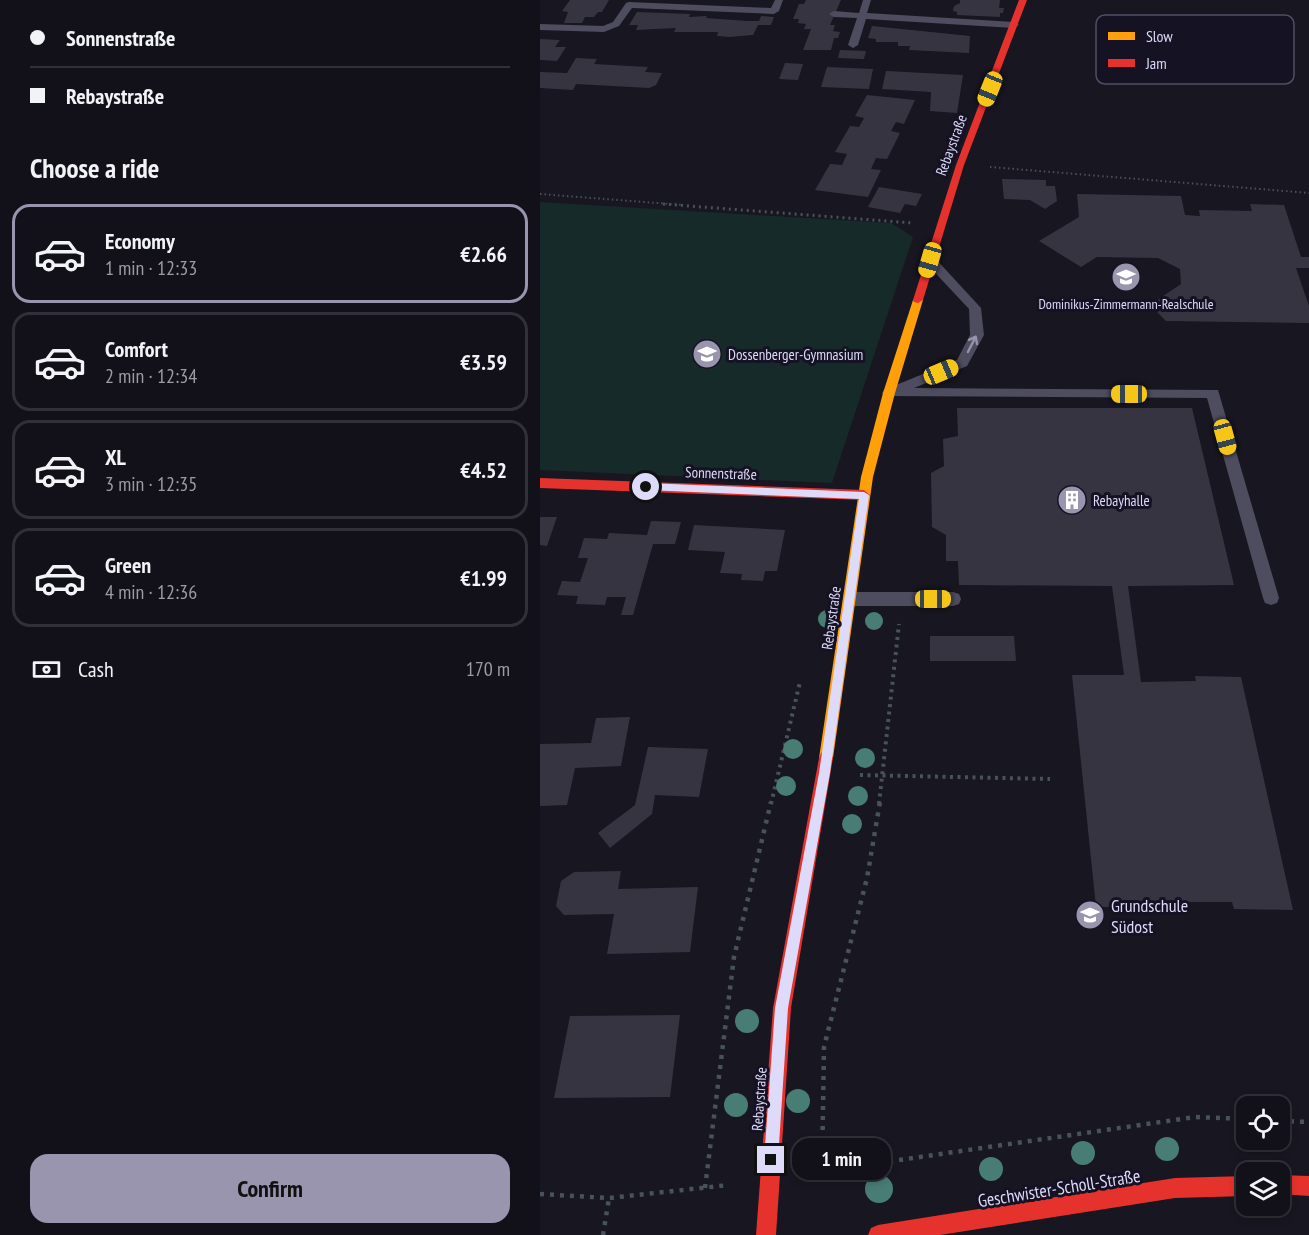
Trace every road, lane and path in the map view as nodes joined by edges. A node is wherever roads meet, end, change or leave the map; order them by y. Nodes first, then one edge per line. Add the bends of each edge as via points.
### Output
1 (778, 0) edge
2 (867, 0) edge
3 (1023, 0) edge
4 (834, 14) dead end
5 (862, 16) junction
6 (1014, 25) junction
7 (540, 27) edge
8 (853, 45) dead end
9 (960, 165) junction
10 (1309, 193) edge
11 (540, 194) edge
12 (941, 226) junction
13 (930, 260) junction
14 (889, 393) junction
15 (540, 483) edge
16 (864, 495) junction
17 (1271, 598) dead end
18 (851, 599) junction
19 (901, 599) junction
20 (953, 599) dead end
21 (801, 677) dead end
22 (884, 777) junction
23 (1050, 779) dead end
24 (1236, 1119) edge
25 (1290, 1121) edge
26 (1309, 1122) edge
27 (822, 1170) junction
28 (769, 1181) junction
29 (1290, 1185) edge
30 (1236, 1186) edge
31 (1309, 1186) edge
32 (705, 1188) junction
33 (540, 1194) edge
34 (609, 1198) junction
35 (603, 1235) edge
36 (766, 1235) edge
37 (878, 1235) edge

1 - 7 lane via 774,11 629,5 616,24 604,29
2 - 5 lane
3 - 6 street, Rebaystraße
4 - 5 lane
5 - 6 lane
5 - 8 lane
6 - 9 street, Rebaystraße
9 - 10 path
9 - 12 street, Rebaystraße
11 - 12 path
12 - 13 street, Rebaystraße
13 - 14 street, Rebaystraße
14 -> 13 lane via 962,363 976,335 975,308
14 - 16 street, Rebaystraße
14 - 17 lane via 1213,393
15 - 16 street, Sonnenstraße
16 - 18 street, Rebaystraße
18 - 19 lane
18 - 28 street, Rebaystraße via 782,1008
19 - 20 lane
19 - 22 path
21 - 32 path via 734,957
22 - 23 path
22 - 27 path via 867,878 824,1047
24 - 27 path via 1194,1117
25 - 26 path
27 - 28 path
28 - 32 path
28 - 36 street, Rebaystraße
29 - 31 street
30 - 37 street, Geschwister-Scholl-Straße via 1175,1188
32 - 34 path
33 - 34 path
34 - 35 path

